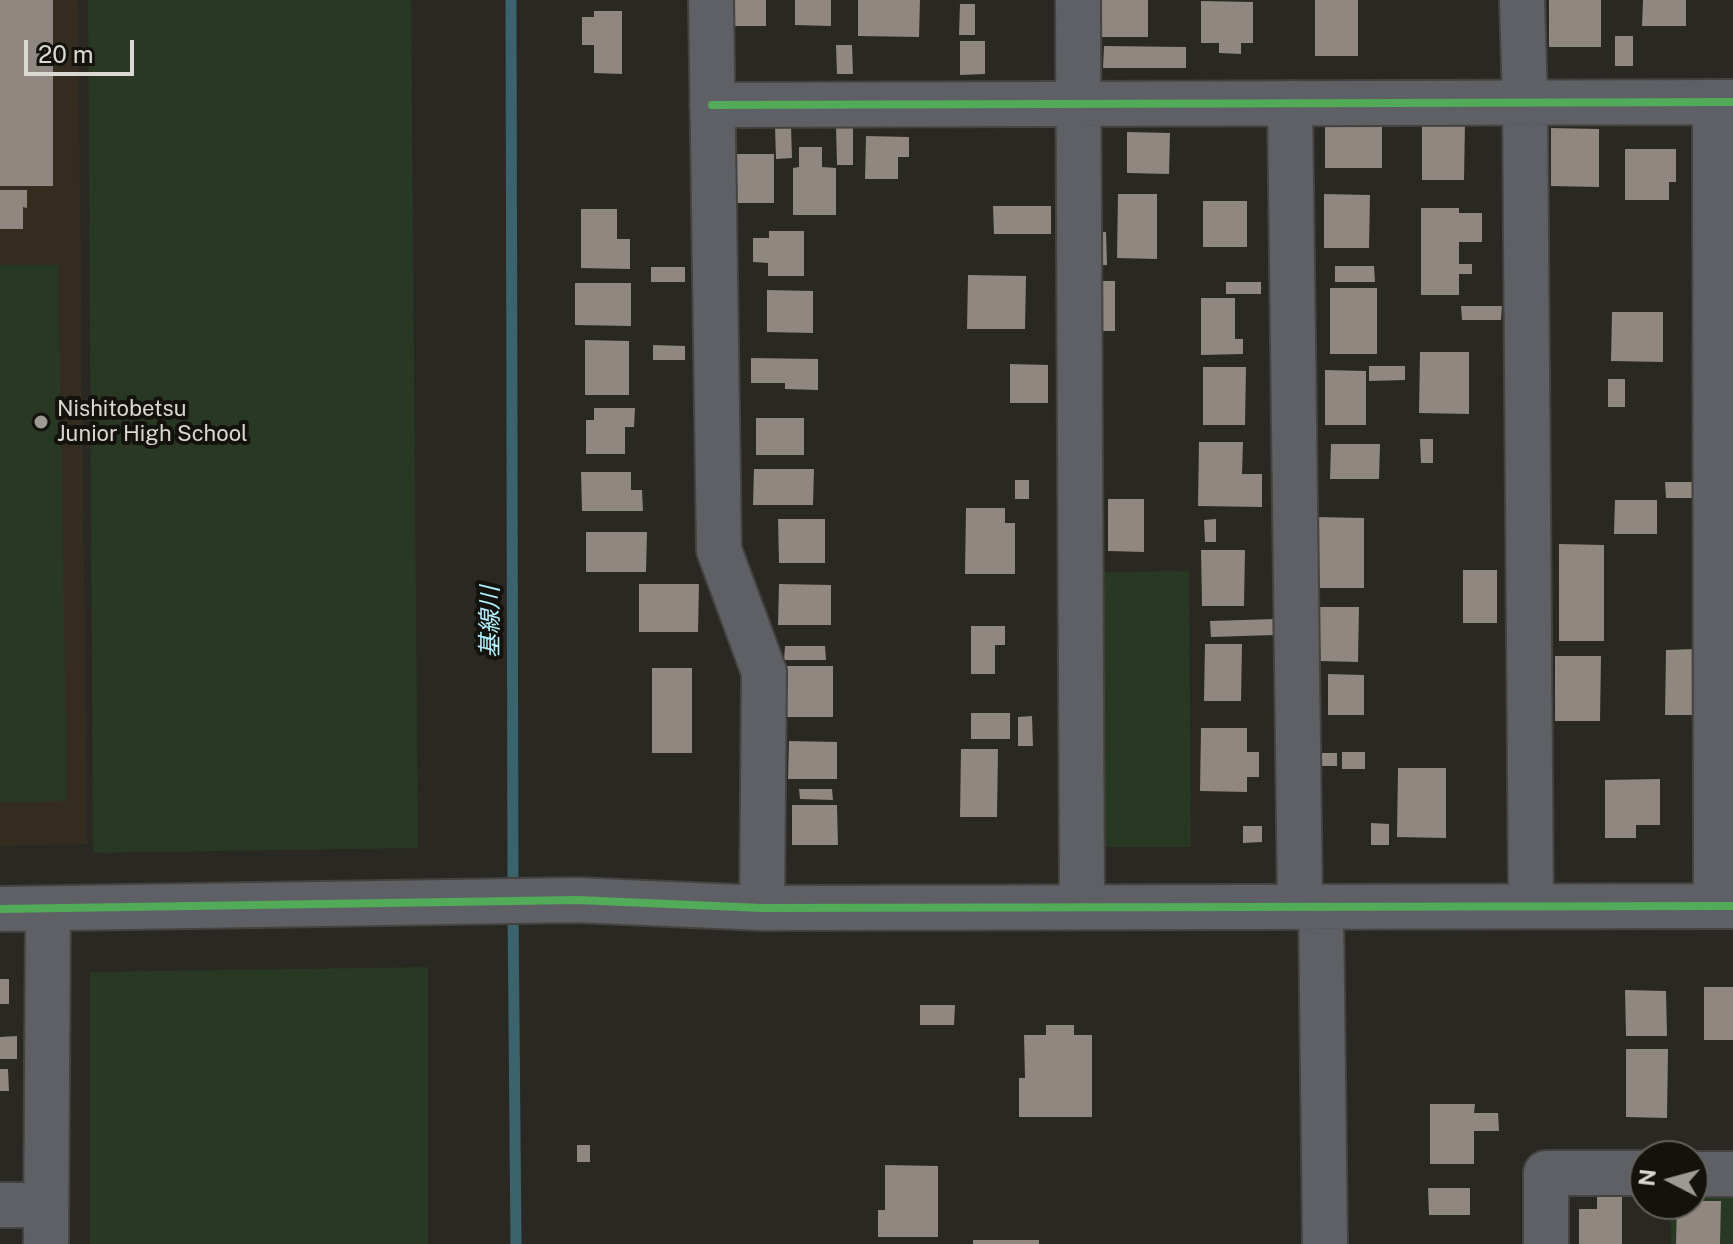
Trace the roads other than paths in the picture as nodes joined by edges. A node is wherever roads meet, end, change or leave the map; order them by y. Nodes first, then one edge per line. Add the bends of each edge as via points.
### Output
1 (711, 0) edge
2 (1078, 0) edge
3 (1522, 0) edge
4 (1525, 102) junction
5 (1724, 102) edge
6 (1290, 103) junction
7 (1078, 104) junction
8 (712, 105) junction
9 (1724, 536) edge
10 (1531, 906) junction
11 (1724, 906) edge
12 (1082, 907) junction
13 (1310, 907) junction
14 (762, 908) junction
15 (0, 909) edge
16 (48, 909) junction
17 (1629, 1173) edge
18 (1709, 1174) edge
19 (1733, 1174) edge
20 (0, 1205) edge
21 (45, 1224) edge
22 (1325, 1244) edge
23 (1546, 1244) edge

1 - 8 street
2 - 7 street
3 - 4 street
4 - 5 street
4 - 6 street
4 - 10 street
5 - 9 street
6 - 7 street
6 - 13 street
7 - 8 street
7 - 12 street
8 - 14 street via 719,550 764,672
9 - 11 street
10 - 11 street
10 - 13 street
12 - 13 street
12 - 14 street
13 - 22 street
14 - 16 street via 577,900
15 - 16 street
16 - 21 street
17 - 23 street via 1546,1173
18 - 19 street
20 - 21 street

